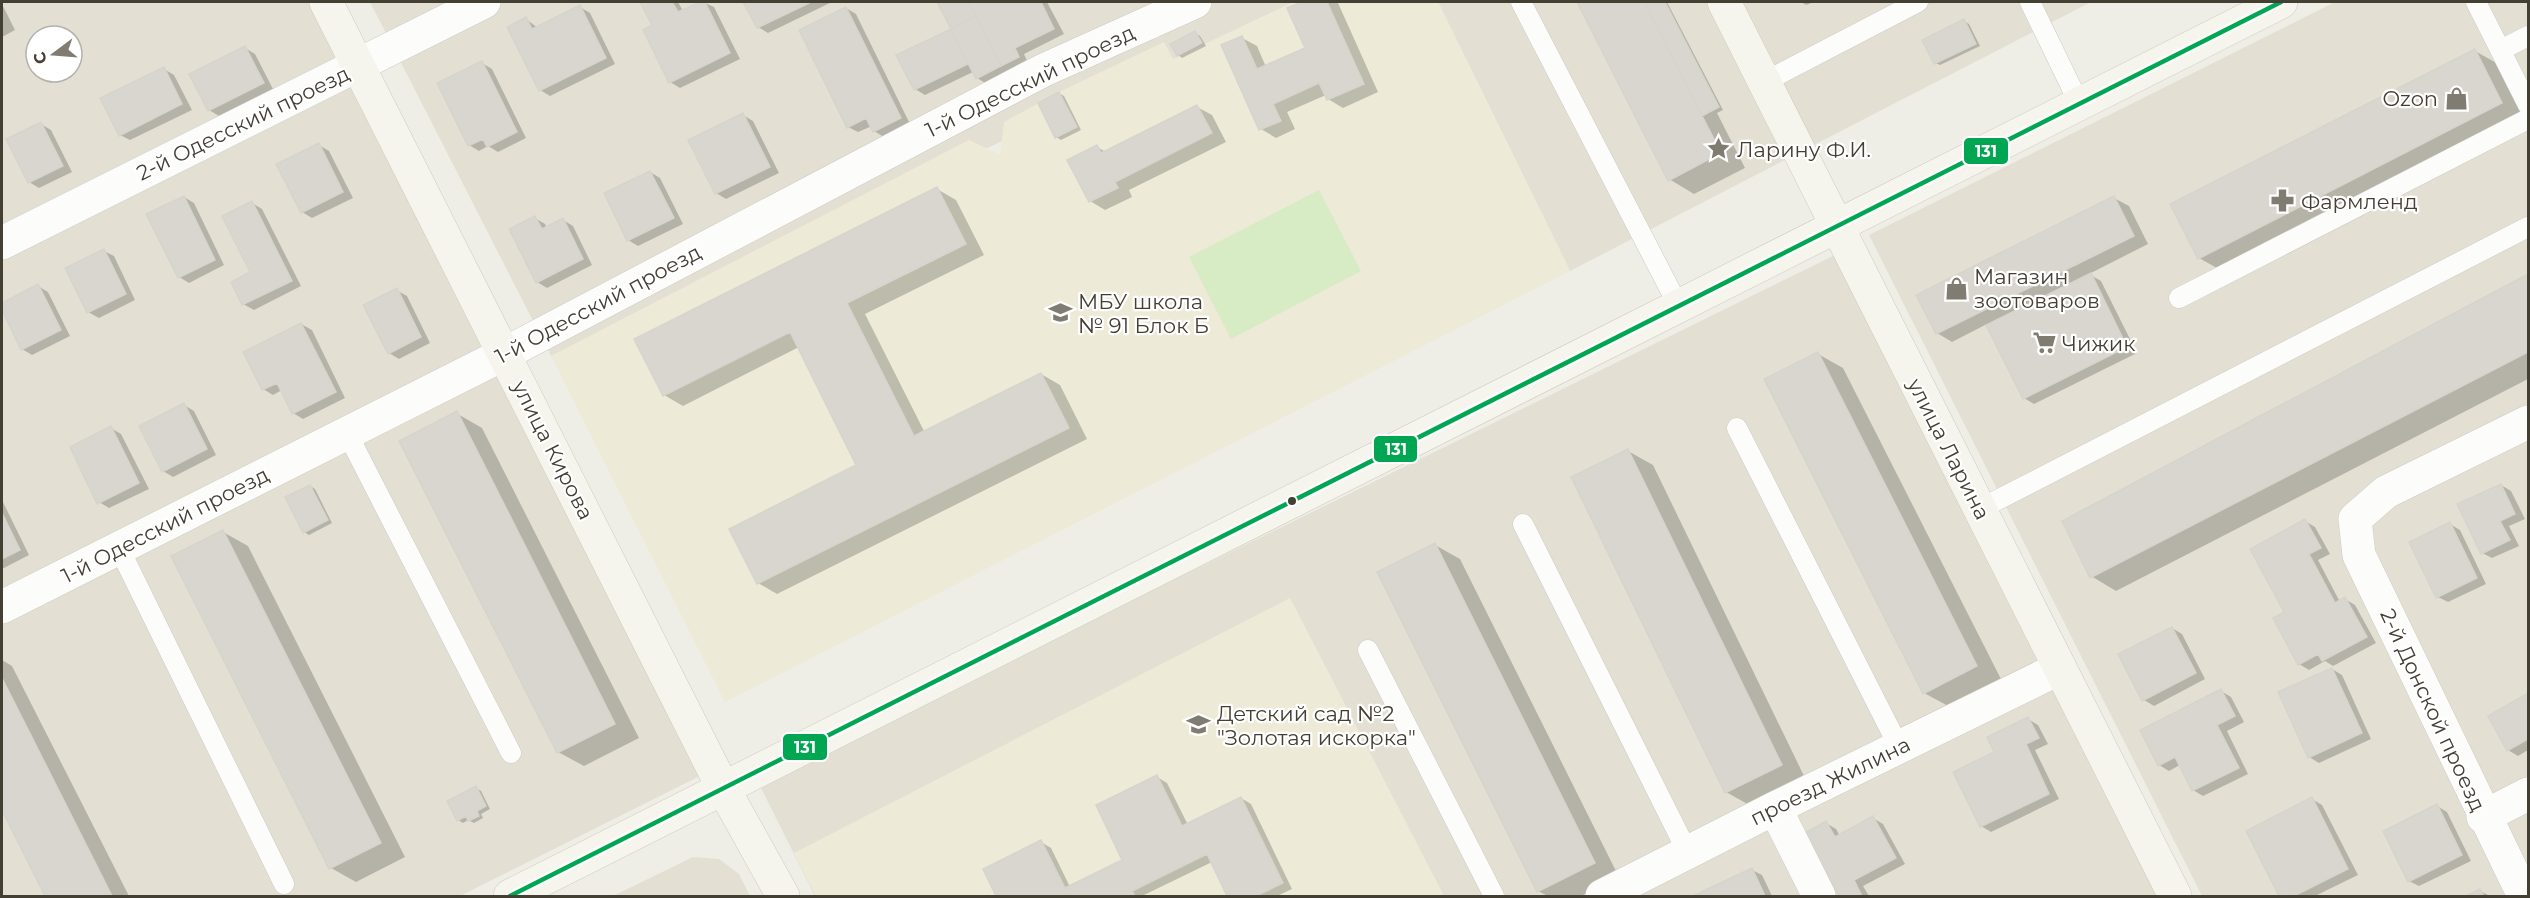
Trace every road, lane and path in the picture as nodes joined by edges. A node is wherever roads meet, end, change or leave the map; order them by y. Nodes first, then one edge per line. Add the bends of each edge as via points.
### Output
1 (326, 2) edge
2 (484, 2) edge
3 (1195, 2) edge
4 (1521, 2) edge
5 (1724, 2) edge
6 (1918, 2) edge
7 (2030, 2) edge
8 (2281, 2) edge
9 (2476, 2) edge
10 (2529, 36) edge
11 (2501, 50) junction
12 (358, 65) junction
13 (1764, 82) junction
14 (2079, 103) junction
15 (2529, 105) edge
16 (2529, 119) edge
17 (1836, 225) junction
18 (2529, 227) edge
19 (2, 243) edge
20 (2179, 298) dead end
21 (1678, 304) junction
22 (504, 354) junction
23 (2529, 422) edge
24 (1737, 428) dead end
25 (347, 433) junction
26 (1980, 509) junction
27 (1523, 524) dead end
28 (119, 548) junction
29 (2, 608) edge
30 (1368, 650) dead end
31 (2060, 668) junction
32 (1899, 747) junction
33 (510, 753) dead end
34 (723, 788) junction
35 (2529, 794) edge
36 (1775, 808) junction
37 (2484, 817) junction
38 (1688, 853) junction
39 (284, 884) dead end
40 (510, 897) edge
41 (783, 897) edge
42 (1494, 897) edge
43 (1602, 897) edge
44 (1820, 897) edge
45 (2175, 897) edge
46 (2524, 897) edge

1 - 12 street, улица Кирова
2 - 12 street, 2-й Одесский проезд
3 - 22 street, 1-й Одесский проезд via 1044,70
4 - 21 lane
5 - 13 street, улица Ларина
6 - 13 lane
7 - 14 lane
8 - 14 street
9 - 11 lane
10 - 11 lane
11 - 15 lane
12 - 19 street, 2-й Одесский проезд
12 - 22 street, улица Кирова
13 - 17 street, улица Ларина
14 - 17 street
16 - 20 lane
17 - 21 street
17 - 26 street, улица Ларина
18 - 26 lane
21 - 34 street
22 - 25 street, 1-й Одесский проезд
22 - 34 street, улица Кирова
23 - 37 street, 2-й Донской проезд via 2386,492 2355,519 2359,555
24 - 32 lane
25 - 28 street, 1-й Одесский проезд
25 - 33 lane
26 - 31 street, улица Ларина
27 - 38 lane
28 - 29 street, 1-й Одесский проезд
28 - 39 lane
30 - 42 lane
31 - 32 street, проезд Жилина
31 - 45 street, улица Ларина
32 - 36 street, проезд Жилина
34 - 40 street
34 - 41 street, улица Кирова
35 - 37 street
36 - 38 street, проезд Жилина
36 - 44 street
37 - 46 street, 2-й Донской проезд
38 - 43 street, проезд Жилина

